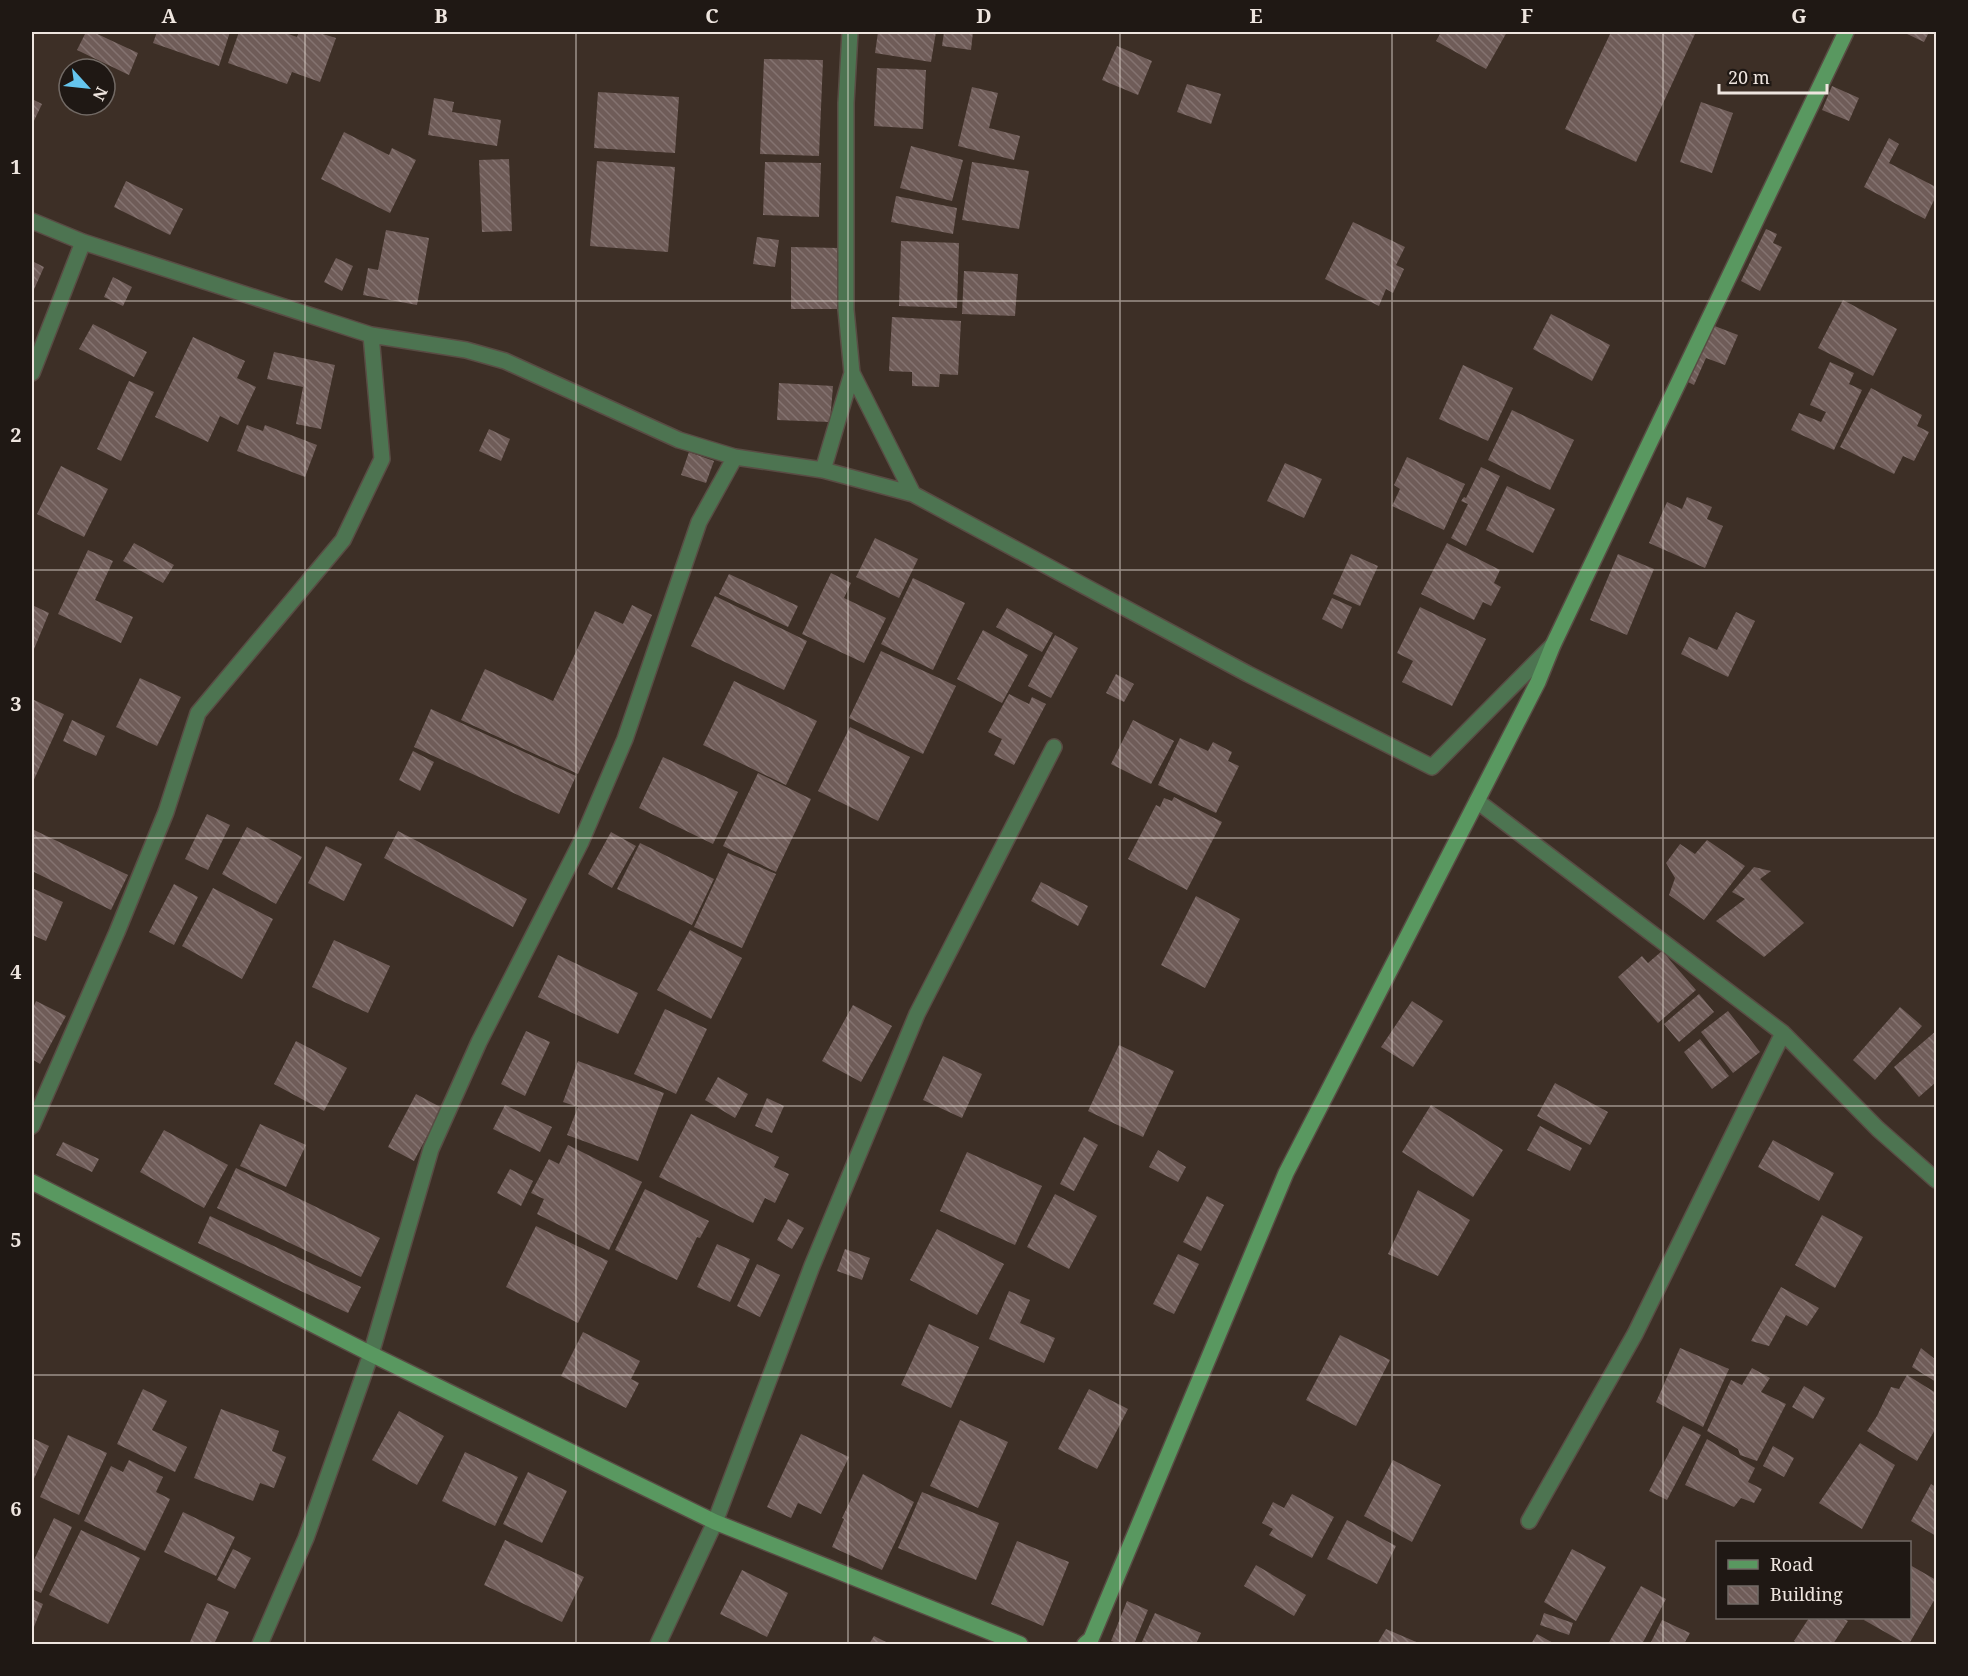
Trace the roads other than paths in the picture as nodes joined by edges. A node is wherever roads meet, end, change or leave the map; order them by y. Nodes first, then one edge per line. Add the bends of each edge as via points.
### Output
1 (850, 32) edge
2 (1846, 32) edge
3 (32, 221) edge
4 (83, 242) junction
5 (371, 335) junction
6 (32, 373) edge
7 (852, 373) junction
8 (735, 458) junction
9 (823, 470) junction
10 (913, 494) junction
11 (1552, 645) junction
12 (1054, 747) dead end
13 (1477, 801) junction
14 (1782, 1033) junction
15 (32, 1126) edge
16 (1936, 1180) edge
17 (32, 1182) edge
18 (371, 1354) junction
19 (1529, 1521) dead end
20 (715, 1522) junction
21 (260, 1644) edge
22 (658, 1644) edge
23 (1020, 1644) edge
24 (1085, 1644) edge

1 - 7 street via 846,287
2 - 11 street
3 - 4 street
4 - 5 street
4 - 6 street
5 - 8 street via 466,350 506,361 679,440
5 - 15 street via 382,459 343,540 198,713 166,812
7 - 9 street
7 - 10 street
8 - 9 street
8 - 18 street via 699,522 625,739 581,842 479,1042 431,1149
9 - 10 street
10 - 11 street via 1248,674 1432,767
11 - 13 street via 1539,682
12 - 20 street via 917,1014 812,1266
13 - 14 street
13 - 24 street via 1286,1173 1091,1639
14 - 16 street via 1878,1129
14 - 19 street via 1635,1334
17 - 18 street
18 - 20 street
18 - 21 street via 306,1538
20 - 22 street
20 - 23 street

